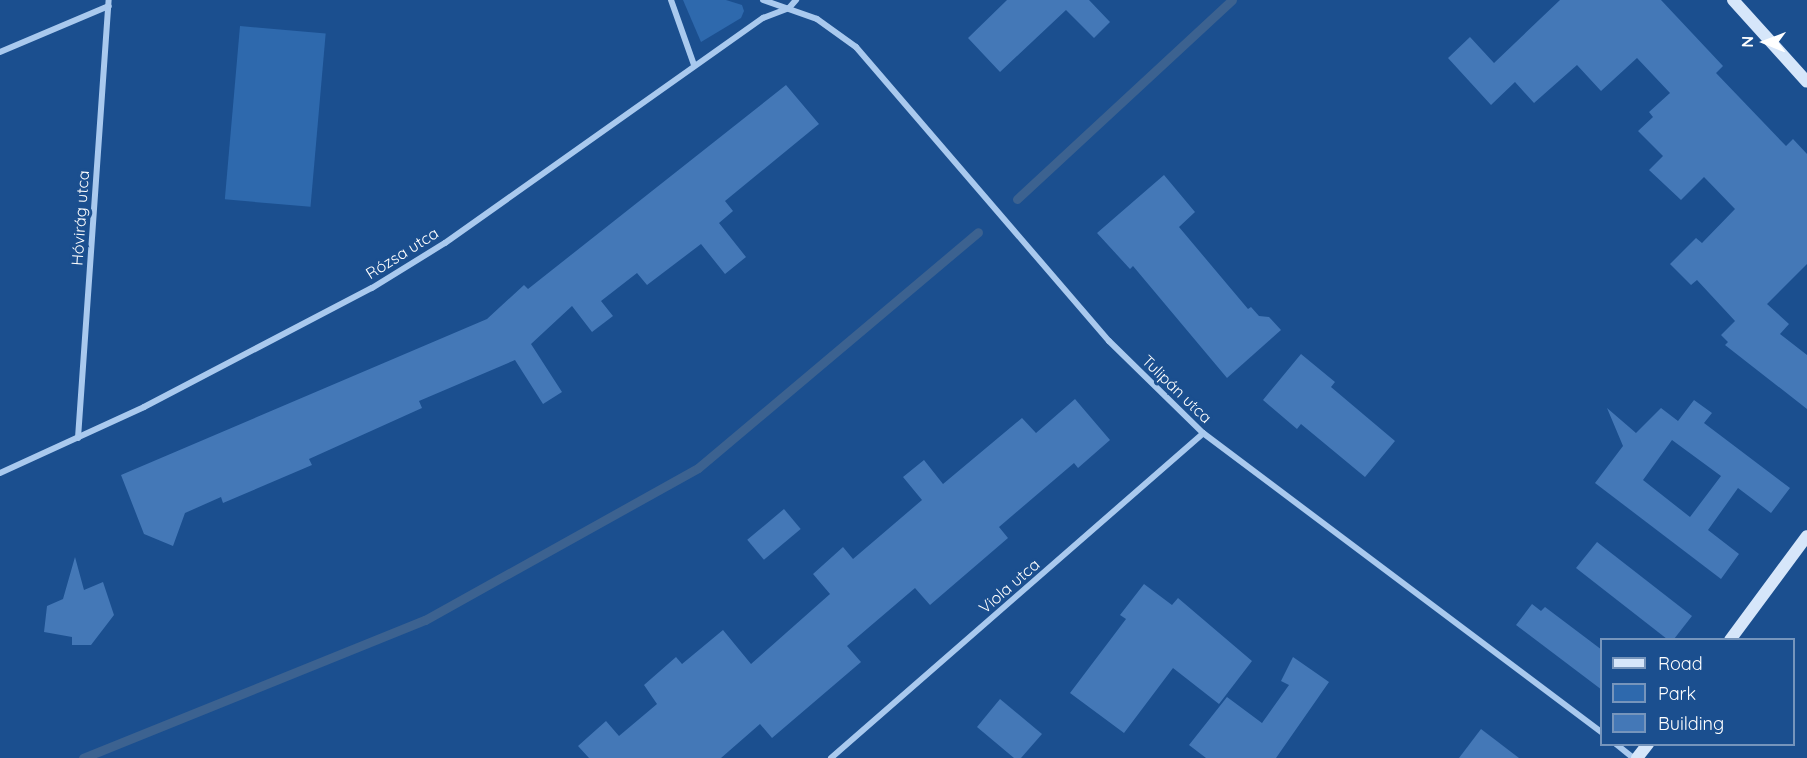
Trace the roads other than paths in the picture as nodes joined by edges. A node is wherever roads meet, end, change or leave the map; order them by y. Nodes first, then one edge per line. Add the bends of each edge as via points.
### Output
1 (671, 0) edge
2 (763, 0) edge
3 (796, 0) edge
4 (1733, 0) edge
5 (109, 3) edge
6 (789, 8) junction
7 (0, 52) edge
8 (694, 65) junction
9 (1807, 82) edge
10 (1203, 434) junction
11 (78, 438) junction
12 (0, 473) edge
13 (1807, 536) edge
14 (1731, 638) edge
15 (1600, 732) edge
16 (1619, 746) edge
17 (1646, 746) edge
18 (831, 758) edge
19 (1635, 758) edge

1 - 8 street
2 - 6 street, Tulipán utca
3 - 6 street
4 - 9 street
5 - 7 street
5 - 11 street, Hóvirág utca
6 - 8 street, Rózsa utca via 763,18
6 - 10 street, Tulipán utca via 817,19 856,47 1109,341
8 - 11 street, Rózsa utca via 445,243 372,288
10 - 15 street, Tulipán utca
10 - 18 street, Viola utca
11 - 12 street, Rózsa utca
13 - 14 street
16 - 19 street
17 - 19 street

